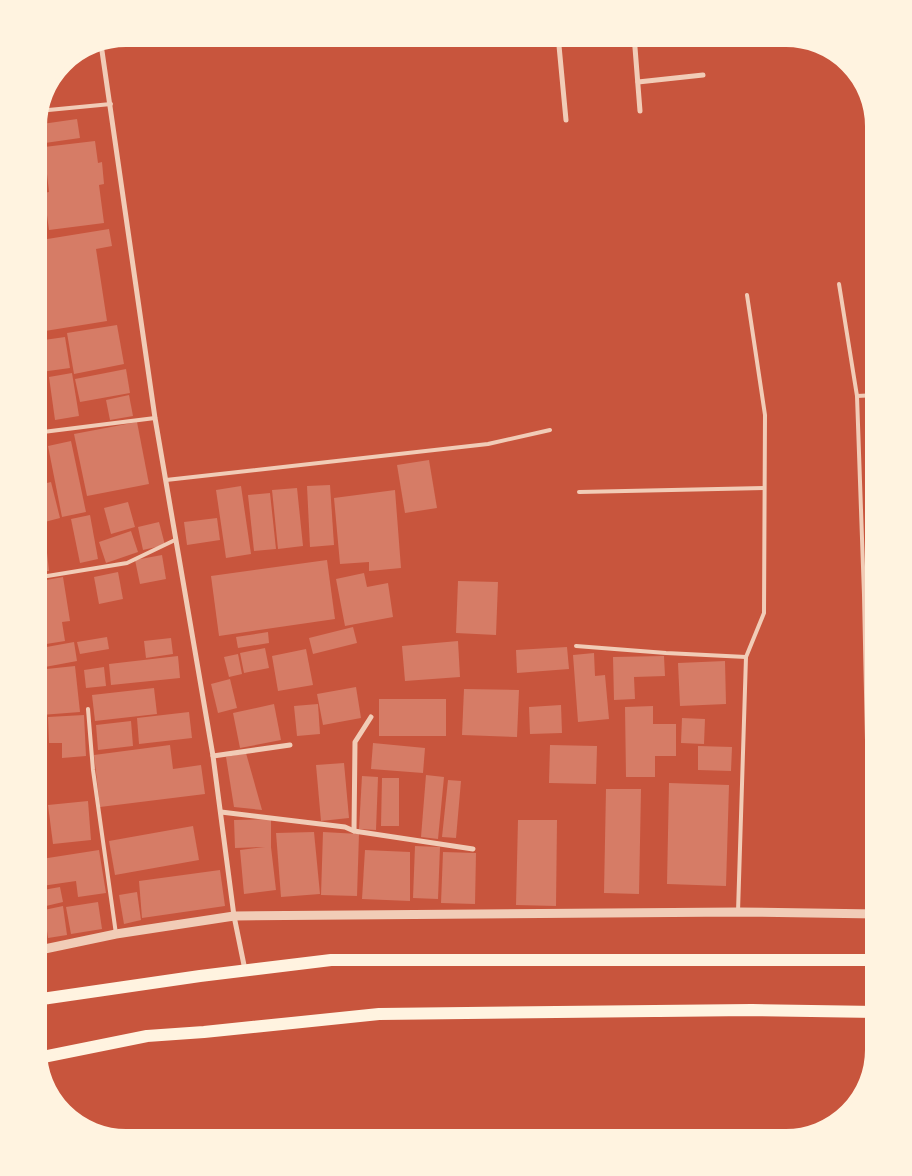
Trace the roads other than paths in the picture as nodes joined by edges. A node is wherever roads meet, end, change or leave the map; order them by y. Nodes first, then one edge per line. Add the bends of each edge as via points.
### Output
1 (559, 44) edge
2 (635, 44) edge
3 (102, 48) edge
4 (703, 75) dead end
5 (638, 82) junction
6 (111, 104) junction
7 (45, 110) edge
8 (640, 111) dead end
9 (566, 120) dead end
10 (839, 284) dead end
11 (747, 294) dead end
12 (868, 395) edge
13 (857, 396) junction
14 (155, 418) junction
15 (550, 430) dead end
16 (44, 432) edge
17 (166, 480) junction
18 (764, 488) junction
19 (579, 492) dead end
20 (175, 540) junction
21 (44, 577) edge
22 (864, 595) junction
23 (868, 595) edge
24 (576, 646) dead end
25 (746, 657) junction
26 (88, 709) dead end
27 (372, 717) dead end
28 (868, 741) edge
29 (290, 745) dead end
30 (213, 756) junction
31 (221, 812) junction
32 (354, 831) junction
33 (473, 849) dead end
34 (738, 912) junction
35 (868, 914) edge
36 (234, 916) junction
37 (116, 934) junction
38 (44, 949) edge
39 (868, 960) edge
40 (245, 970) junction
41 (44, 999) edge
42 (868, 1012) edge
43 (44, 1057) edge

1 - 9 street
2 - 5 street
3 - 6 street
4 - 5 street
5 - 8 street
6 - 7 lane
6 - 14 street
10 - 13 lane
11 - 18 lane via 765,415
12 - 13 lane
13 - 22 lane
14 - 16 lane
14 - 17 street
15 - 17 lane via 488,444
17 - 20 street
18 - 19 lane
18 - 25 lane via 764,613
20 - 21 lane via 126,563
20 - 30 street
22 - 23 lane
22 - 28 lane
24 - 25 lane
25 - 34 lane
26 - 37 lane via 93,770
27 - 32 street via 355,742
29 - 30 street
30 - 31 street
31 - 32 street via 345,827
31 - 36 street
32 - 33 street
34 - 35 street
34 - 36 street
36 - 37 street
36 - 40 street
37 - 38 street
39 - 40 main road via 374,959 330,960
40 - 41 main road
42 - 43 main road via 379,1014 147,1036

